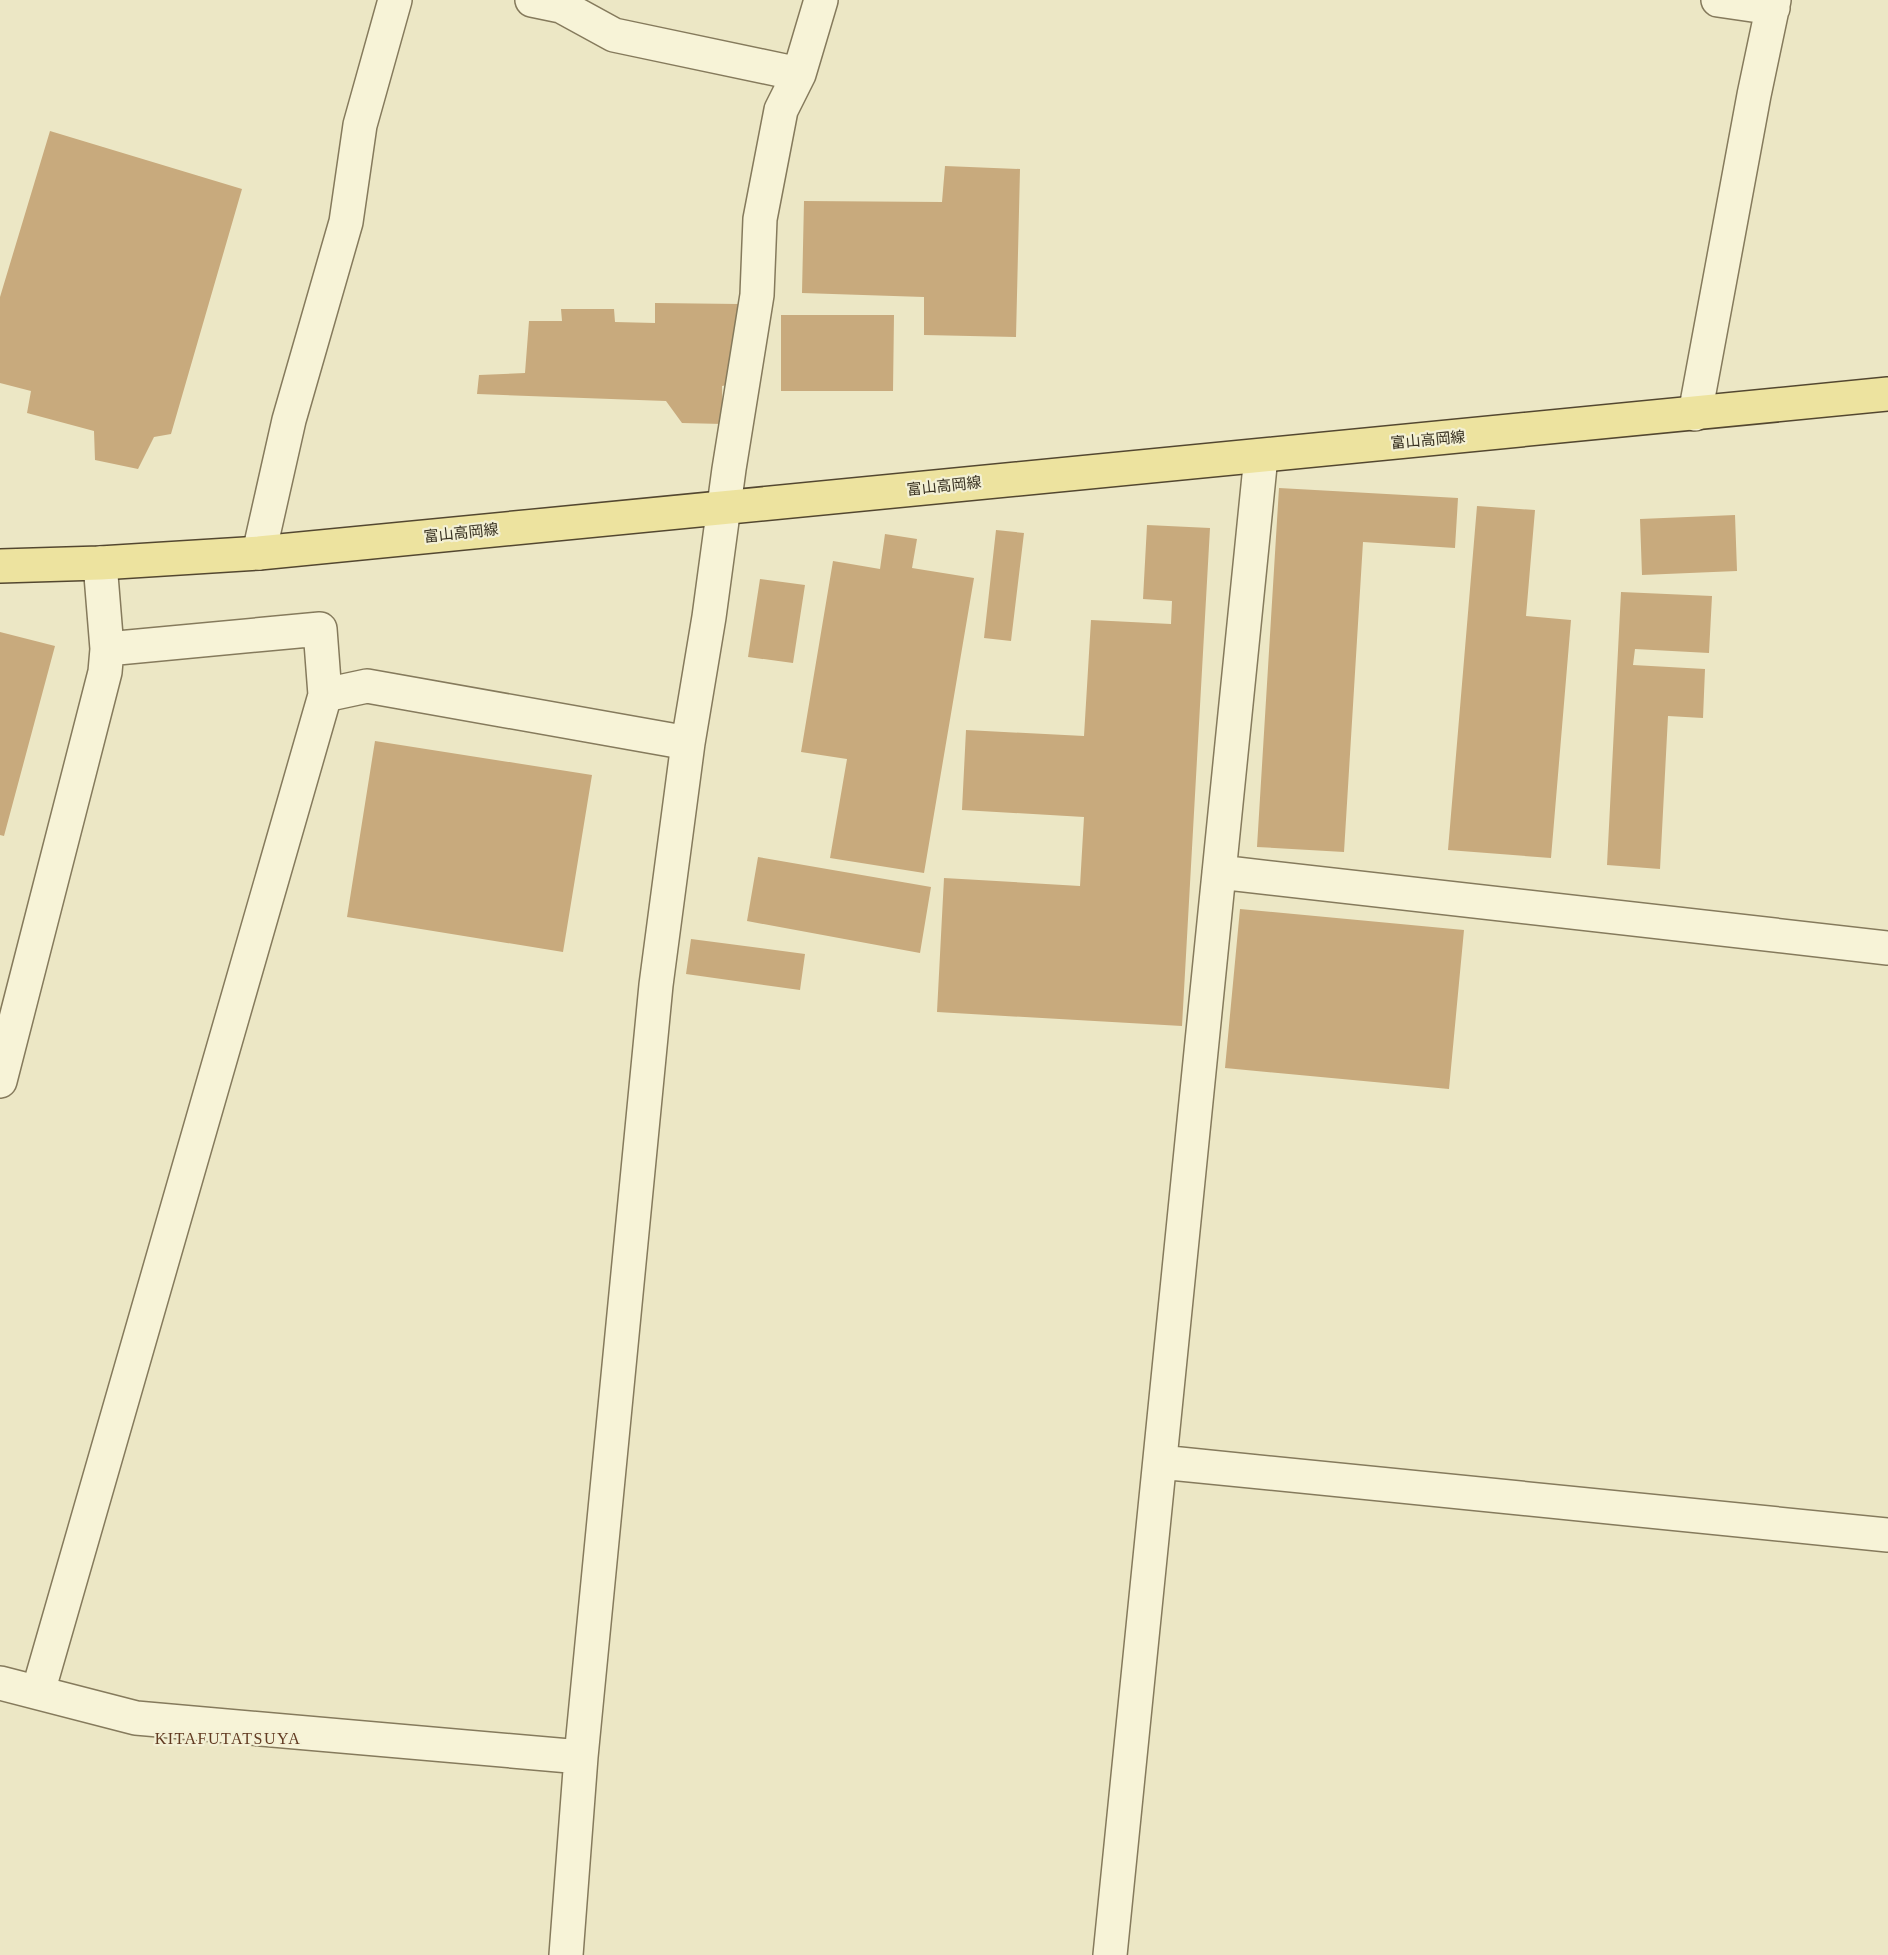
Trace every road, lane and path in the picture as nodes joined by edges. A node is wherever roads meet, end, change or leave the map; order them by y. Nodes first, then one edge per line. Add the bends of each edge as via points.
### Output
1 (395, 0) edge
2 (532, 0) edge
3 (820, 0) edge
4 (1718, 0) edge
5 (1773, 4) edge
6 (799, 74) junction
7 (1888, 394) edge
8 (1695, 414) junction
9 (1261, 456) junction
10 (724, 507) junction
11 (259, 553) junction
12 (100, 563) junction
13 (0, 566) edge
14 (107, 649) junction
15 (325, 695) junction
16 (688, 743) junction
17 (1219, 872) junction
18 (1888, 948) edge
19 (0, 1081) edge
20 (1160, 1462) junction
21 (1888, 1535) edge
22 (0, 1683) edge
23 (38, 1692) junction
24 (581, 1757) junction
25 (566, 1955) edge
26 (1110, 1955) edge

1 - 11 street via 360,125 346,222 289,420
2 - 6 street via 561,6 614,35
3 - 6 street
4 - 5 street
5 - 8 street
6 - 10 street via 781,110 760,219 757,295
7 - 8 main road, 富山高岡線
8 - 9 main road, 富山高岡線
9 - 10 main road, 富山高岡線
9 - 17 street
10 - 11 main road, 富山高岡線
10 - 16 street
11 - 12 main road, 富山高岡線
12 - 13 main road, 富山高岡線
12 - 14 street
14 - 15 street via 320,629
14 - 19 street via 105,672
15 - 16 street via 367,686
15 - 23 street
16 - 24 street via 656,985
17 - 18 street
17 - 20 street
20 - 21 street
20 - 26 street
22 - 23 street
23 - 24 street via 136,1718
24 - 25 street

